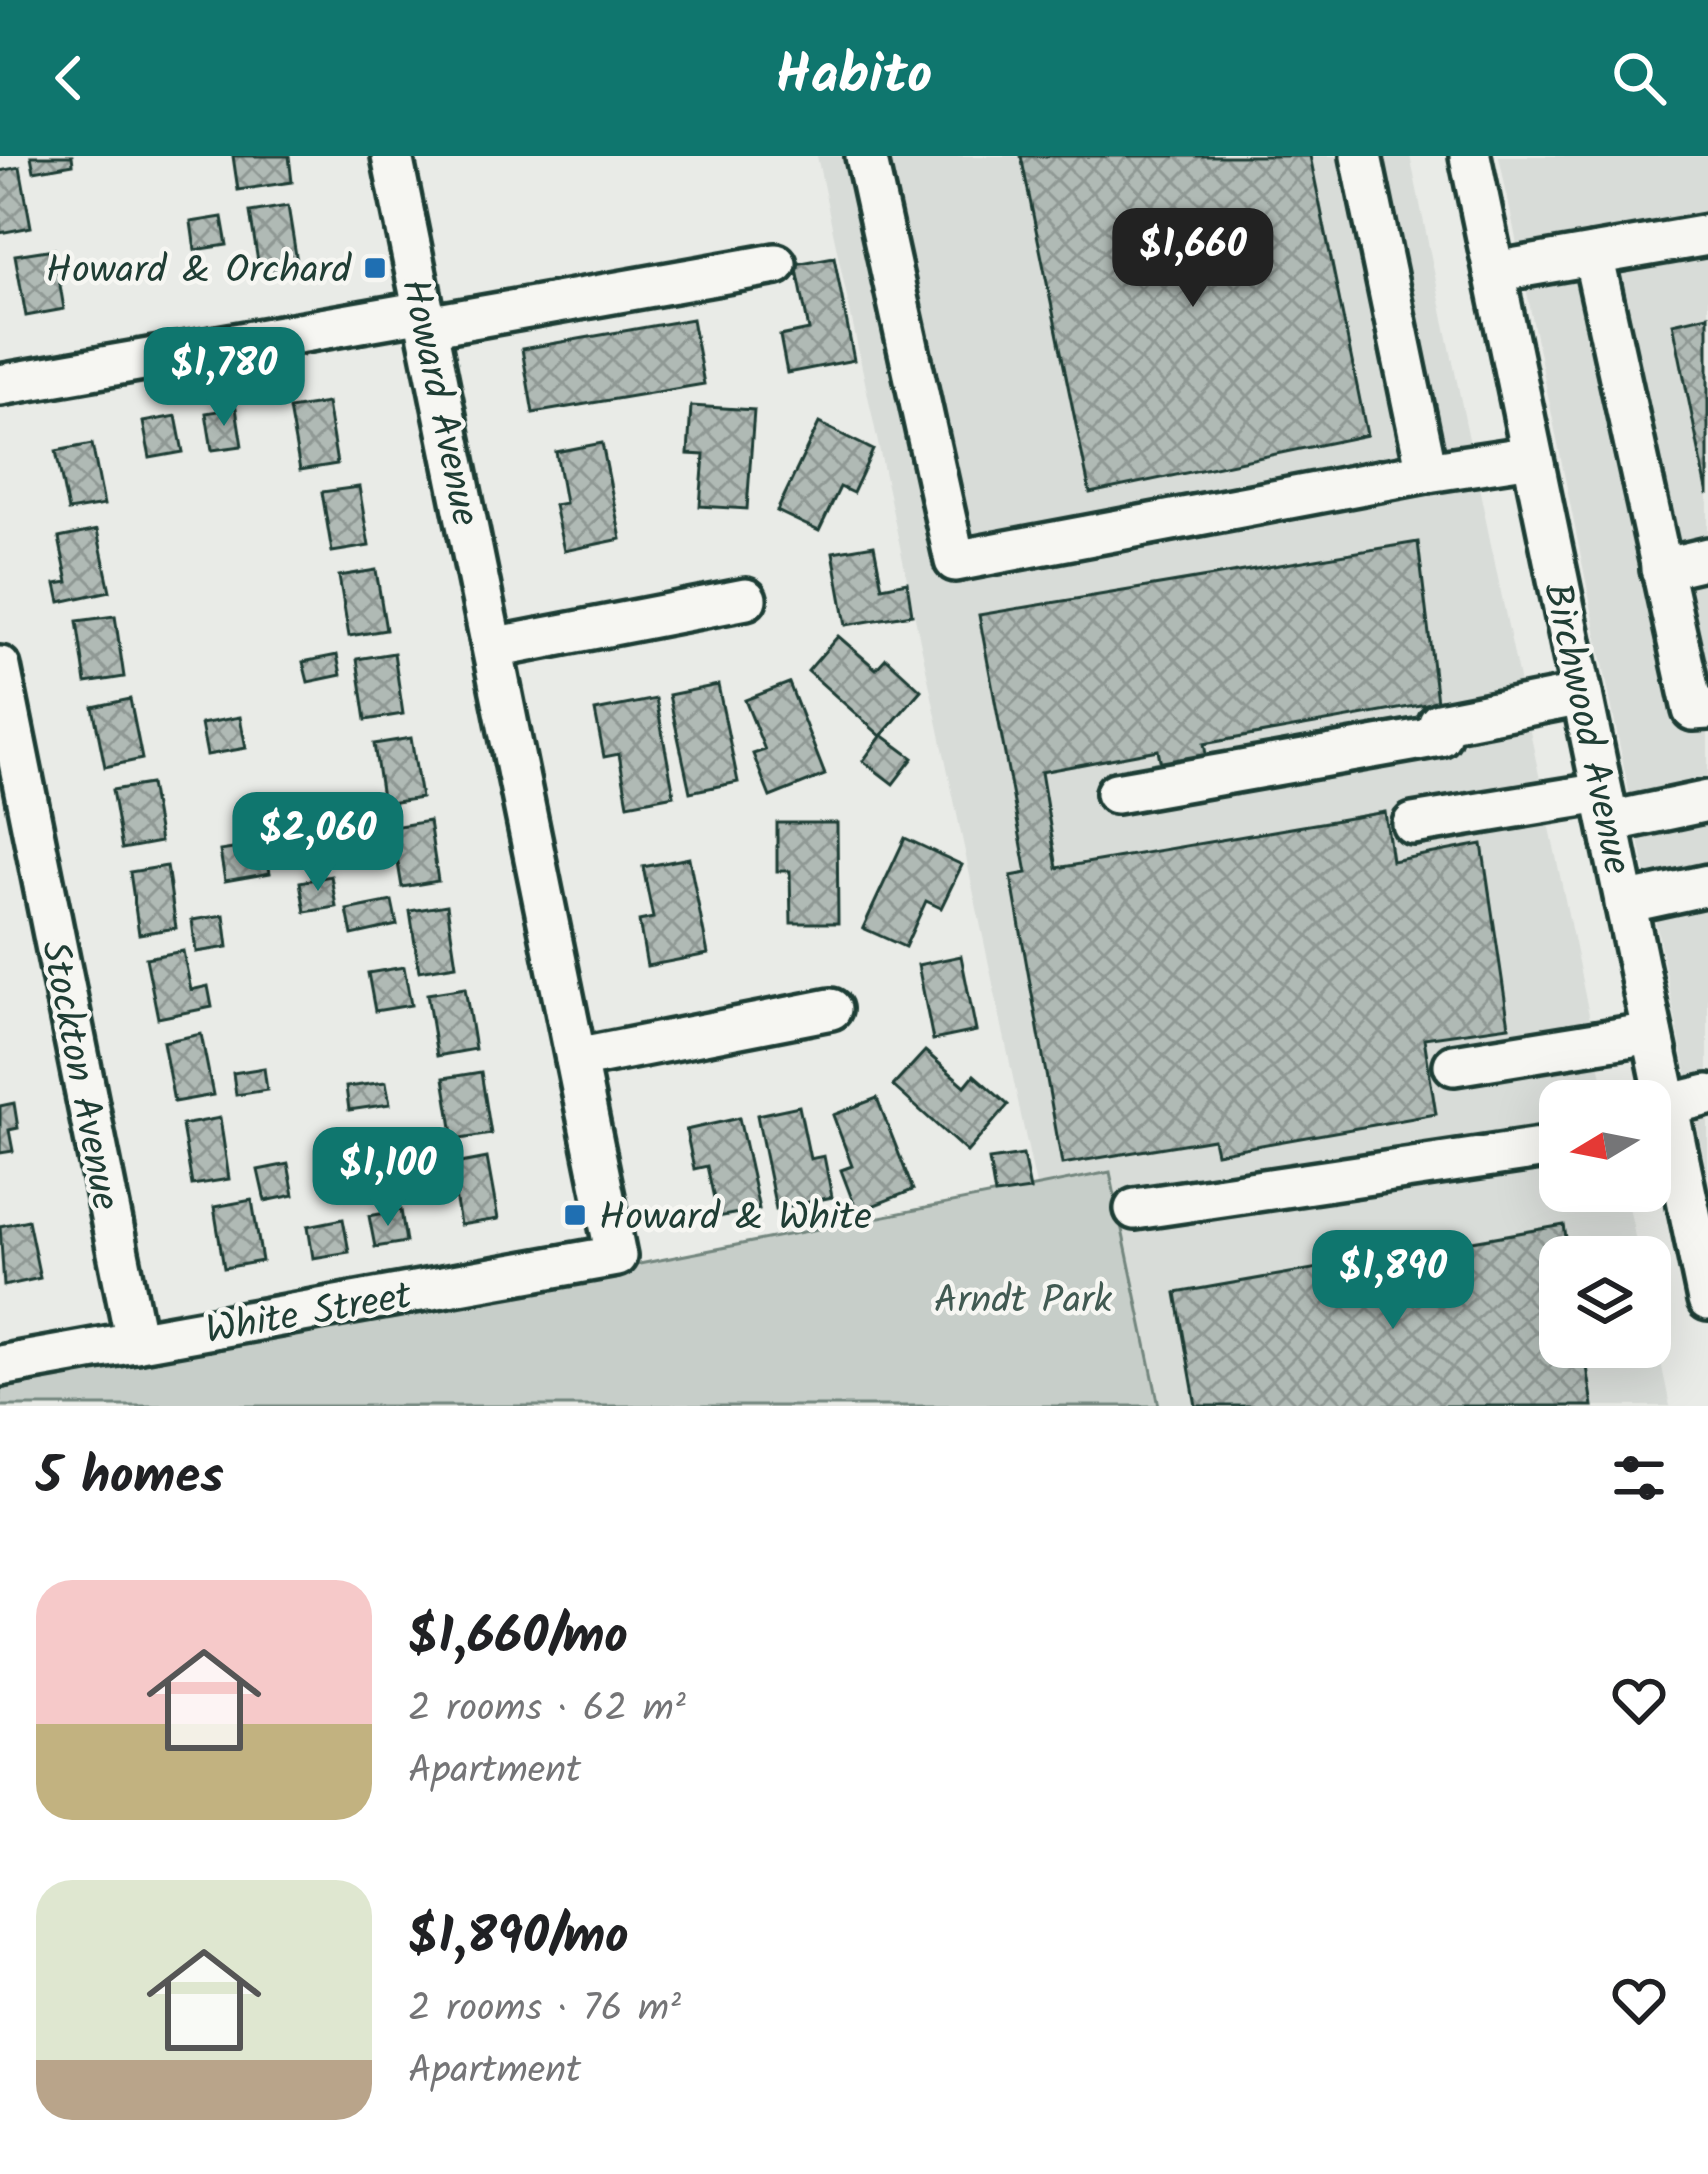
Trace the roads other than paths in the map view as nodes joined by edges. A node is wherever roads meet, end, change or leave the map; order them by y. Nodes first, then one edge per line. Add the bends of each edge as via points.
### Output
1 (392, 156) edge
2 (866, 156) edge
3 (1361, 156) edge
4 (1470, 156) edge
5 (1708, 235) edge
6 (1593, 255) junction
7 (776, 264) dead end
8 (1494, 272) junction
9 (426, 318) junction
10 (0, 385) edge
11 (1532, 457) junction
12 (1427, 472) junction
13 (1708, 558) edge
14 (1661, 569) junction
15 (746, 599) dead end
16 (493, 648) junction
17 (0, 667) edge
18 (1582, 695) junction
19 (1708, 709) edge
20 (1115, 793) dead end
21 (1708, 801) edge
22 (1606, 807) junction
23 (1413, 824) dead end
24 (1706, 894) edge
25 (1625, 903) junction
26 (831, 1009) dead end
27 (1652, 1033) junction
28 (576, 1059) junction
29 (1454, 1065) dead end
30 (1656, 1080) edge
31 (1708, 1095) edge
32 (1671, 1107) edge
33 (1671, 1133) edge
34 (1539, 1149) edge
35 (1695, 1176) edge
36 (1136, 1209) dead end
37 (616, 1256) joint
38 (1708, 1300) edge
39 (136, 1342) junction
40 (0, 1366) edge

1 - 9 street, Howard Avenue
2 - 12 street via 955,561
3 - 12 street
4 - 8 street, Birchwood Avenue
5 - 6 street
6 - 8 street
6 - 14 street
7 - 9 street
8 - 11 street, Birchwood Avenue
9 - 10 street
9 - 16 street, Howard Avenue
11 - 12 street
11 - 18 street, Birchwood Avenue
13 - 14 street
14 - 19 street via 1693,710
15 - 16 street
16 - 28 street, Howard Avenue
17 - 39 street, Stockton Avenue
18 - 20 street via 1438,723 1440,736
18 - 22 street, Birchwood Avenue
21 - 22 street
22 - 23 street
22 - 25 street, Birchwood Avenue
24 - 25 street
25 - 27 street, Birchwood Avenue
26 - 28 street
27 - 29 street
27 - 30 street, Birchwood Avenue
28 - 37 street, Howard Avenue
31 - 32 street
33 - 35 street, Birchwood Avenue
34 - 36 street
35 - 38 street, Birchwood Avenue
37 - 39 street, White Street
39 - 40 street, White Street

